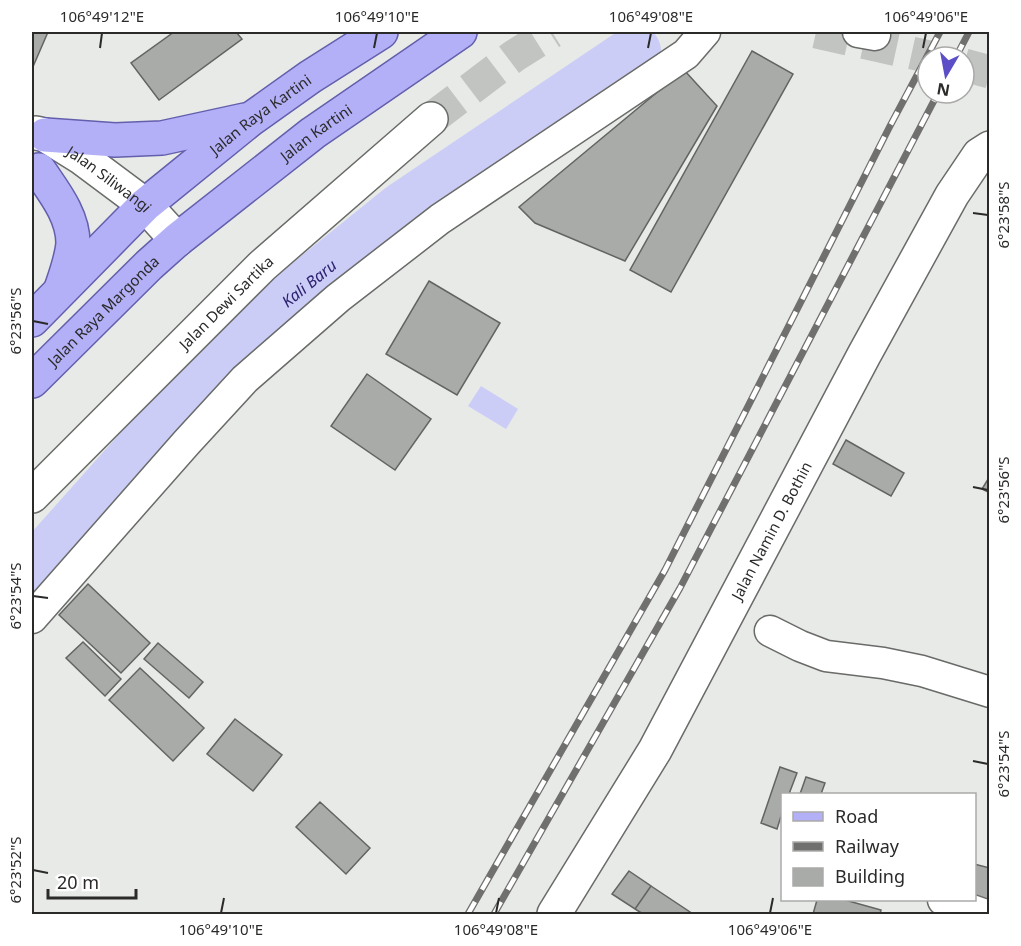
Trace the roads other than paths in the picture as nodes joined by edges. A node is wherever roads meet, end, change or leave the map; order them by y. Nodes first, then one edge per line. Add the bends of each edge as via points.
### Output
1 (381, 32) edge
2 (460, 32) edge
3 (705, 32) edge
4 (251, 119) junction
5 (431, 119) tunnel mouth
6 (38, 133) edge
7 (990, 148) edge
8 (35, 168) edge
9 (145, 205) junction
10 (177, 240) junction
11 (61, 289) junction
12 (32, 320) edge
13 (32, 381) edge
14 (32, 496) edge
15 (32, 618) edge
16 (770, 631) dead end
17 (990, 692) edge
18 (946, 901) edge
19 (554, 915) edge
20 (983, 915) edge

1 - 4 main road, Jalan Raya Kartini
2 - 10 main road, Jalan Kartini via 313,134
3 - 15 street via 686,54 440,219 338,298 238,387
4 - 6 main road via 162,138 115,140
4 - 9 main road, Jalan Raya Kartini
5 - 14 street, Jalan Dewi Sartika via 262,266
6 - 9 street, Jalan Siliwangi via 81,158
7 - 19 street, Jalan Namin D. Bothin via 979,155 952,195 654,750
8 - 11 main road via 63,207 70,225 73,242
9 - 10 street, Jalan Siliwangi
9 - 11 main road
10 - 13 main road, Jalan Raya Margonda
11 - 12 main road
16 - 17 street via 826,656 922,671
18 - 20 street

